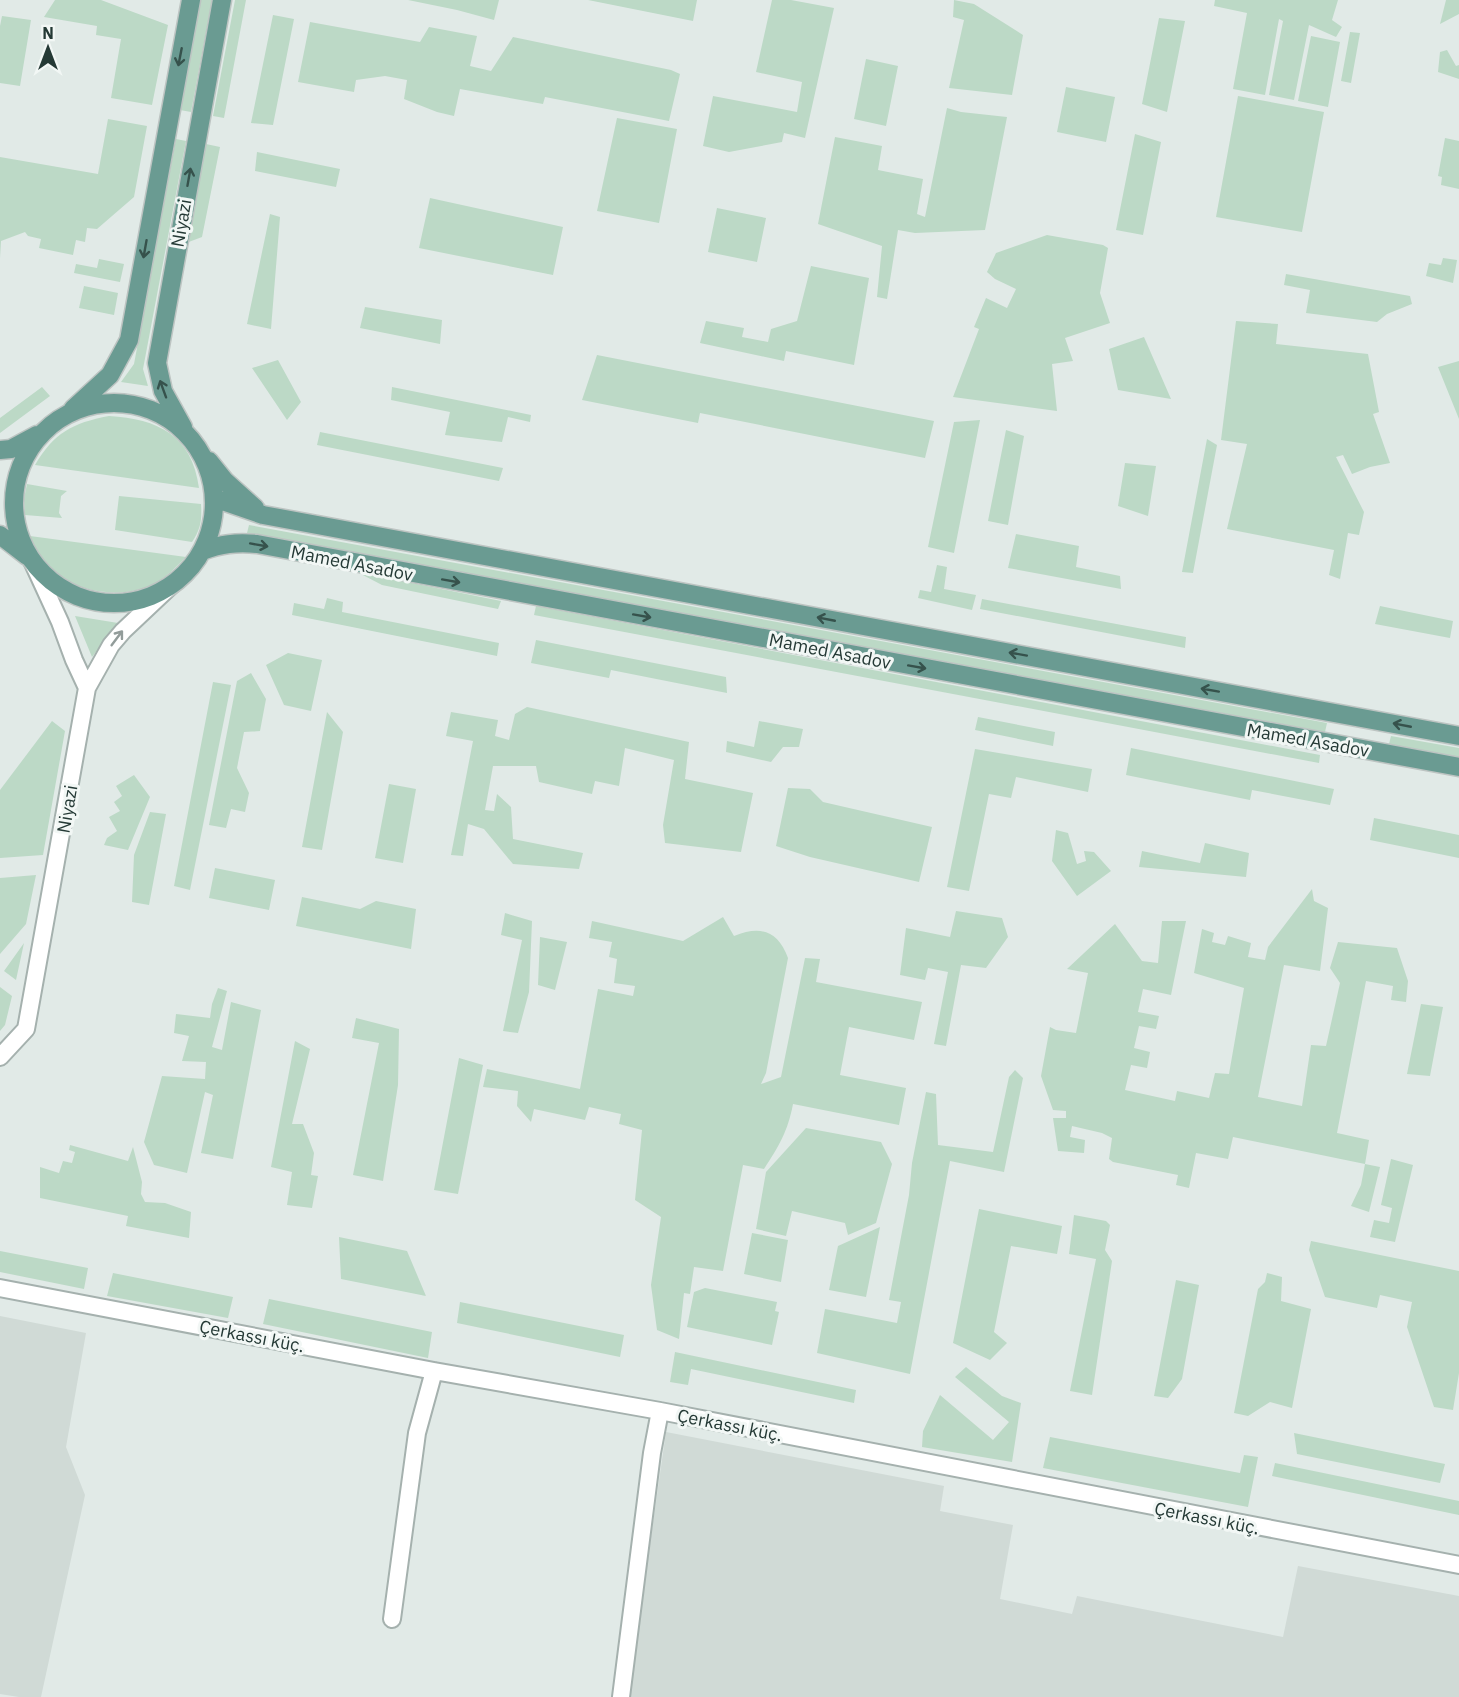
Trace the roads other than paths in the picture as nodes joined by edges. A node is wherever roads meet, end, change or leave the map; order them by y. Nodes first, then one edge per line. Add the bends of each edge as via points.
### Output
1 (191, 0) edge
2 (222, 0) edge
3 (167, 123) junction
4 (197, 129) junction
5 (66, 416) junction
6 (49, 427) junction
7 (192, 440) junction
8 (0, 450) edge
9 (214, 498) junction
10 (263, 515) junction
11 (8, 523) edge
12 (0, 534) edge
13 (202, 551) junction
14 (32, 561) junction
15 (176, 581) junction
16 (87, 688) junction
17 (1459, 736) edge
18 (1459, 767) edge
19 (0, 1057) edge
20 (0, 1288) edge
21 (434, 1371) junction
22 (660, 1411) junction
23 (1459, 1565) edge
24 (392, 1619) dead end
25 (621, 1697) edge

1 -> 3 main road, Niyazi
2 - 4 main road, Niyazi
3 - 4 main road
3 -> 5 main road, Niyazi via 129,340 110,375
7 -> 4 main road, Niyazi via 163,391 157,363
5 - 6 main road
5 - 7 main road via 110,403 133,405 155,412
6 - 8 main road via 26,442
6 - 11 main road via 36,440 19,471
7 - 9 main road via 207,467
7 - 10 main road via 225,481
9 - 10 main road, Mamed Asadov
9 - 13 main road via 209,534
17 -> 10 main road, Mamed Asadov
11 - 14 main road
12 - 14 main road
13 - 15 main road
13 -> 18 main road, Mamed Asadov via 221,544 257,544
14 - 15 main road via 67,591 111,603 156,594
14 - 16 street
16 -> 15 street, Niyazi via 111,645
16 - 19 street, Niyazi via 26,1029
20 - 21 street, Çerkassı küç.
21 - 22 street, Çerkassı küç.
21 - 24 street via 417,1433
22 - 23 street, Çerkassı küç.
22 - 25 street

